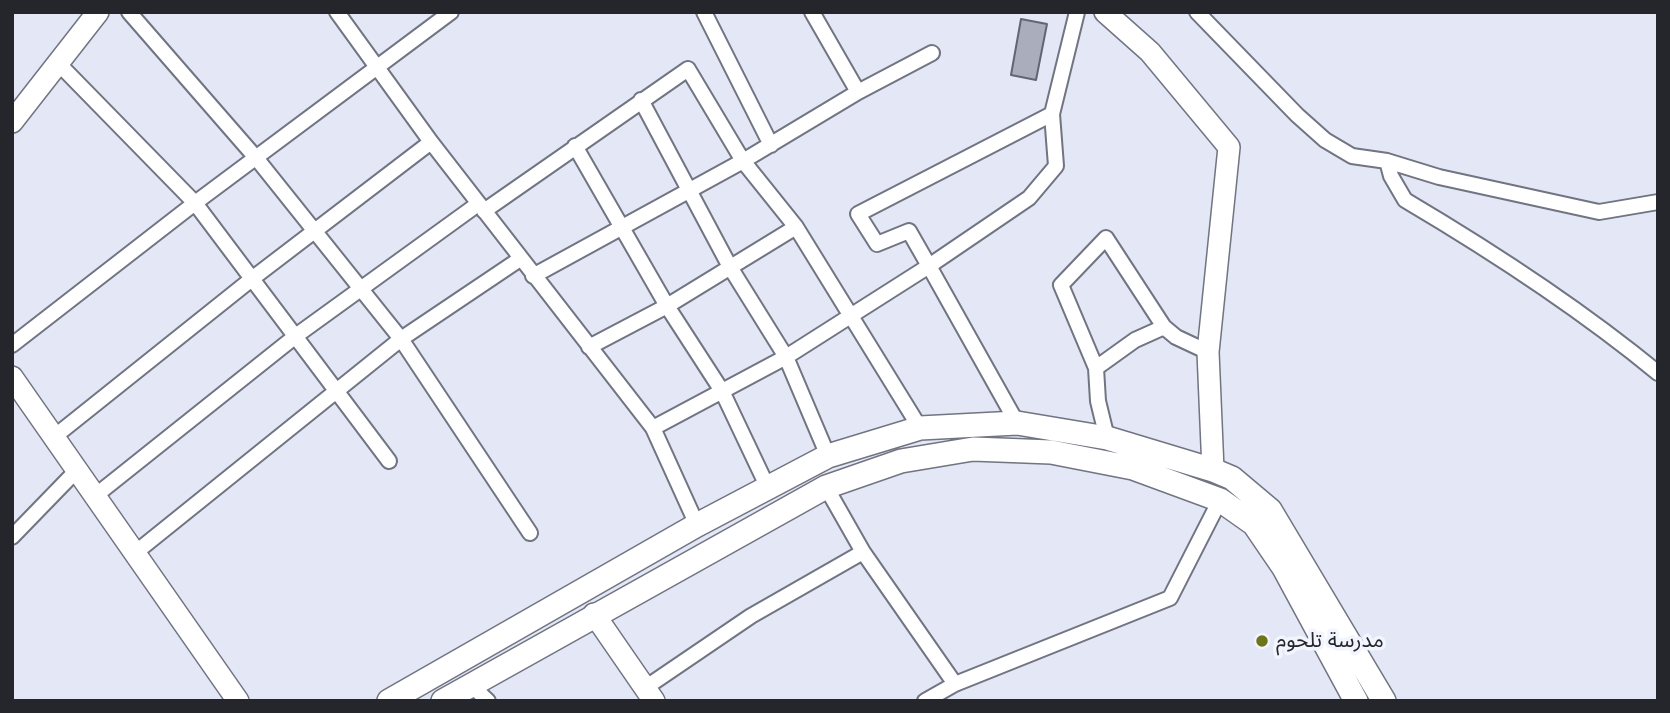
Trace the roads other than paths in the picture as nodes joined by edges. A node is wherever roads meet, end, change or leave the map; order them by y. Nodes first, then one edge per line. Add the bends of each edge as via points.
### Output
1 (98, 12) edge
2 (129, 12) edge
3 (337, 12) edge
4 (451, 12) edge
5 (704, 12) edge
6 (811, 12) edge
7 (1077, 12) edge
8 (1105, 12) edge
9 (1196, 12) edge
10 (932, 53) dead end
11 (58, 63) junction
12 (380, 68) junction
13 (858, 92) junction
14 (641, 100) junction
15 (1052, 114) junction
16 (12, 122) edge
17 (431, 142) junction
18 (771, 145) junction
19 (575, 146) junction
20 (257, 159) junction
21 (743, 161) junction
22 (1387, 161) junction
23 (688, 190) junction
24 (1658, 202) edge
25 (195, 203) junction
26 (481, 207) junction
27 (796, 226) junction
28 (621, 228) junction
29 (316, 230) junction
30 (520, 260) junction
31 (929, 266) junction
32 (730, 267) junction
33 (533, 276) junction
34 (253, 278) junction
35 (361, 288) junction
36 (667, 306) junction
37 (850, 318) junction
38 (1164, 327) junction
39 (297, 335) junction
40 (401, 340) junction
41 (12, 345) edge
42 (589, 347) junction
43 (1208, 352) junction
44 (786, 356) junction
45 (1096, 368) junction
46 (1658, 373) edge
47 (12, 377) edge
48 (337, 389) junction
49 (722, 391) junction
50 (1017, 423) junction
51 (653, 428) junction
52 (920, 428) junction
53 (54, 437) junction
54 (1107, 438) junction
55 (828, 456) junction
56 (389, 461) dead end
57 (77, 470) junction
58 (1213, 470) junction
59 (826, 487) junction
60 (768, 488) junction
61 (95, 496) junction
62 (1220, 500) junction
63 (697, 525) junction
64 (530, 533) dead end
65 (13, 535) edge
66 (863, 552) junction
67 (135, 553) junction
68 (594, 614) junction
69 (955, 684) junction
70 (471, 685) junction
71 (650, 694) edge
72 (1354, 700) edge
73 (238, 701) edge
74 (389, 701) edge
75 (443, 701) edge
76 (488, 701) edge
77 (925, 701) edge
78 (1384, 701) edge

1 - 11 street
2 - 20 street
3 - 12 street
4 - 12 street
5 - 18 street
6 - 13 street
7 - 15 street
8 - 43 street via 1150,52 1228,147
9 - 22 street via 1325,140 1352,156
10 - 13 street
11 - 16 street
11 - 25 street
12 - 17 street
12 - 20 street
13 - 18 street
14 - 19 street
14 - 21 street via 688,69
14 - 23 street
15 - 31 street via 1056,166 1029,198
15 - 31 street via 858,214 877,244 909,231
17 - 26 street
17 - 29 street
18 - 21 street
19 - 26 street
19 - 28 street
20 - 25 street
20 - 29 street
21 - 23 street
21 - 27 street
22 - 24 street via 1599,212
22 - 46 street via 1405,200 1555,295
23 - 28 street
23 - 32 street
25 - 34 street
25 - 41 street
26 - 30 street
26 - 35 street
27 - 32 street
27 - 37 street
28 - 33 street
28 - 36 street
29 - 34 street
29 - 35 street
30 - 33 street
30 - 40 street
31 - 37 street
31 - 50 street
32 - 36 street
32 - 44 street
33 - 42 street
34 - 39 street
34 - 53 street
35 - 39 street
35 - 40 street
36 - 42 street
36 - 49 street
37 - 44 street
37 - 52 street
38 - 43 street
38 - 45 street via 1135,340
38 - 45 street via 1106,239 1061,285
39 - 48 street
39 - 61 street
40 - 48 street
40 - 64 street
42 - 51 street
43 - 58 street
44 - 49 street
44 - 55 street
45 - 54 street
47 - 53 street
48 - 56 street
48 - 67 street
49 - 51 street
49 - 60 street
50 - 52 main road
50 - 54 main road
51 - 63 street
52 - 55 main road
53 - 57 street
54 - 58 main road
55 - 60 main road
57 - 61 street
57 - 65 street
58 - 78 main road via 1232,478 1270,510
59 - 62 main road via 901,461 973,449 1051,452 1132,468
59 - 66 street
59 - 68 main road
60 - 63 main road
61 - 67 street
62 - 69 street via 1170,598
62 - 72 main road via 1254,524 1284,568
63 - 74 main road
66 - 69 street
66 - 71 street via 751,616
67 - 73 street
68 - 70 main road
68 - 71 street
69 - 77 street
70 - 75 main road
70 - 76 street

